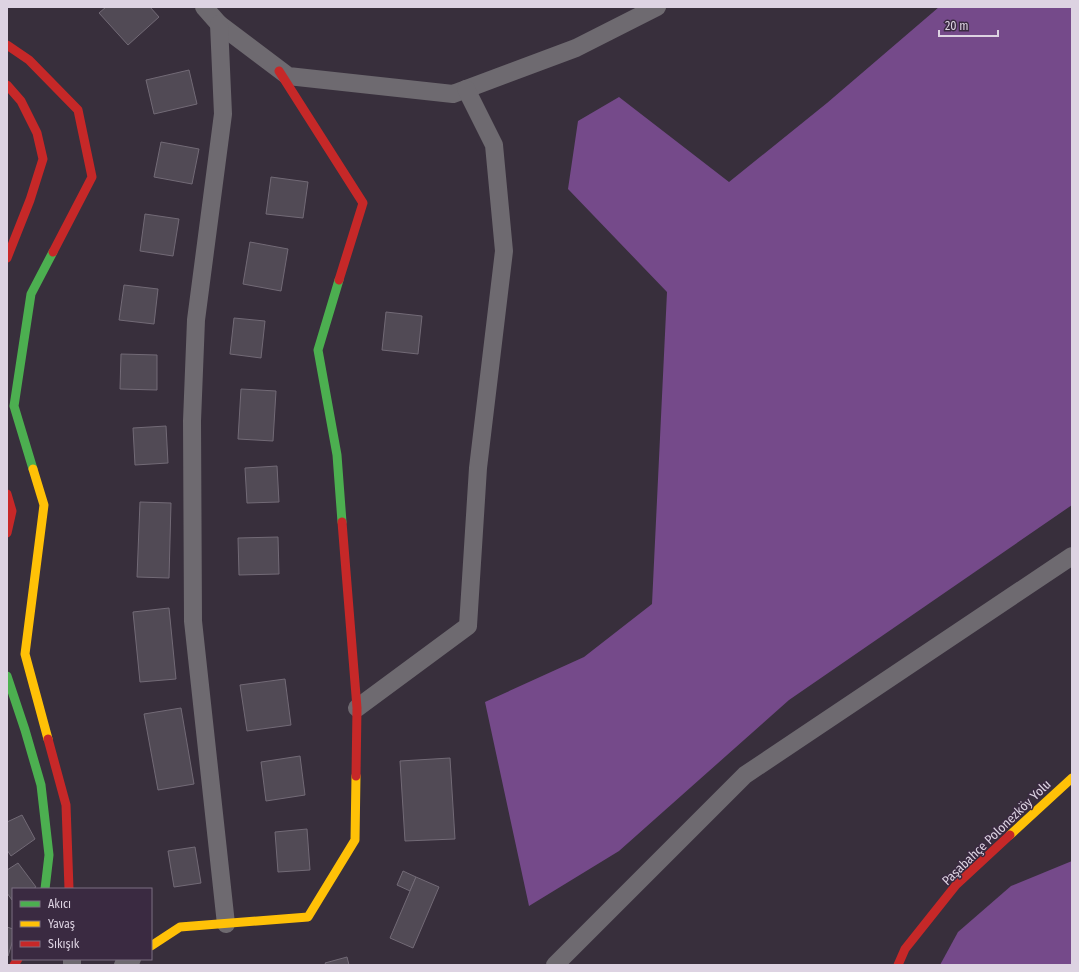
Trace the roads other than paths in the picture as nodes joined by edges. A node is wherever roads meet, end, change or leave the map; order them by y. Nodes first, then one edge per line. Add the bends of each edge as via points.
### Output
1 (204, 7) edge
2 (657, 7) edge
3 (219, 24) junction
4 (7, 45) edge
5 (279, 71) junction
6 (7, 85) edge
7 (466, 89) junction
8 (7, 258) edge
9 (7, 494) edge
10 (7, 533) edge
11 (1072, 556) edge
12 (7, 676) edge
13 (358, 708) junction
14 (1072, 778) edge
15 (45, 888) edge
16 (69, 888) edge
17 (226, 924) junction
18 (152, 945) edge
19 (555, 965) edge
20 (898, 965) edge

1 - 3 street
2 - 7 street via 576,48
3 - 5 street
3 - 17 street via 223,114 196,320 192,421 193,613
4 - 16 street via 29,60 78,110 92,177 31,294 14,406 44,505 25,654 66,804
5 - 7 street via 288,76 453,94
5 - 13 street via 363,203 318,350 337,455
6 - 8 street via 22,101 37,133 43,159
7 - 13 street via 494,145 504,251 478,468 468,626
9 - 10 street via 12,511
11 - 19 street via 746,775
12 - 15 street via 41,785 49,855
13 - 17 street via 355,840 308,917
14 - 20 street, Paşabahçe Polonezköy Yolu via 956,885 905,949
17 - 18 street via 180,927

